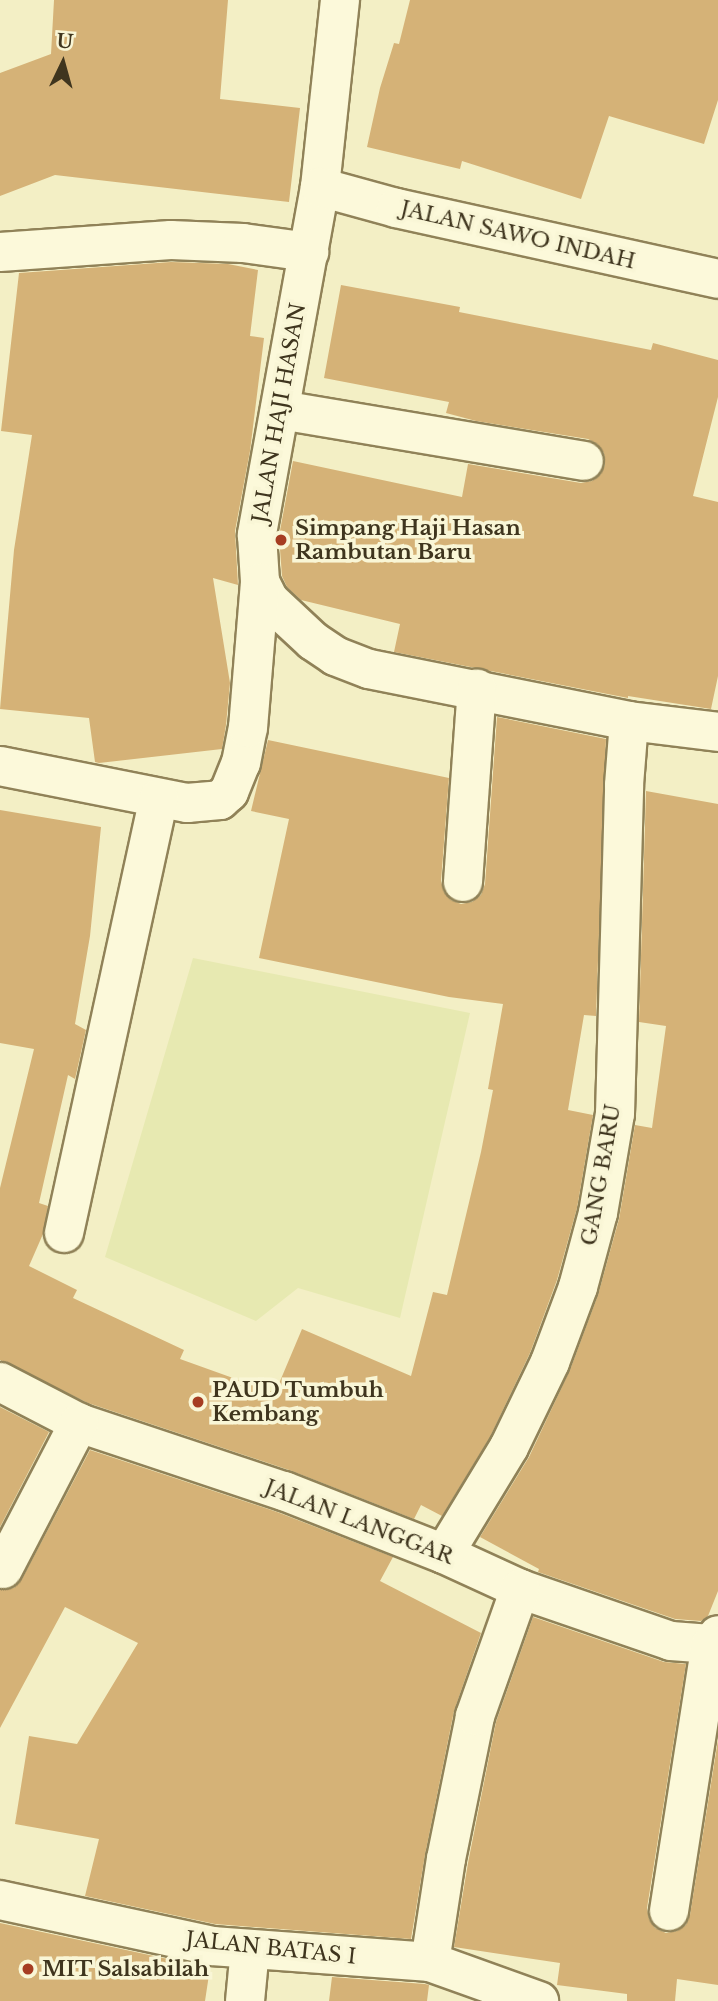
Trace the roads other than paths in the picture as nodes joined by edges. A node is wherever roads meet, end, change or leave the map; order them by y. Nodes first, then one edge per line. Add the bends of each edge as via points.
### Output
1 (340, 0) edge
2 (320, 187) junction
3 (0, 252) edge
4 (309, 252) junction
5 (718, 279) edge
6 (279, 410) junction
7 (584, 461) dead end
8 (260, 582) junction
9 (477, 689) junction
10 (629, 721) junction
11 (718, 732) edge
12 (0, 766) edge
13 (159, 798) junction
14 (463, 883) dead end
15 (64, 1233) dead end
16 (0, 1382) edge
17 (79, 1423) junction
18 (444, 1554) junction
19 (3, 1569) dead end
20 (520, 1590) junction
21 (715, 1639) edge
22 (0, 1900) edge
23 (669, 1911) dead end
24 (250, 1949) junction
25 (430, 1962) junction
26 (244, 2001) edge
27 (539, 2001) edge

1 - 2 street, JALAN HAJI HASAN
2 - 4 street, JALAN HAJI HASAN
2 - 5 street, JALAN SAWO INDAH
3 - 4 street via 171,240
4 - 6 street, JALAN HAJI HASAN
6 - 7 street
6 - 8 street, JALAN HAJI HASAN via 257,535
8 - 9 street via 269,600 289,621 335,656 369,669
8 - 13 street, JALAN HAJI HASAN via 248,728 236,780 229,792 206,803
9 - 10 street
9 - 14 street
10 - 11 street
10 - 18 street, GANG BARU via 615,1114 598,1213 578,1287 550,1362 509,1447
12 - 13 street, JALAN HAJI HASAN
13 - 15 street
16 - 17 street, JALAN LANGGAR
17 - 18 street, JALAN LANGGAR via 284,1491
17 - 19 street
18 - 20 street, JALAN LANGGAR
20 - 21 street, JALAN LANGGAR via 671,1641
20 - 25 street via 475,1716
21 - 23 street
22 - 24 street, JALAN BATAS I via 212,1946
24 - 25 street, JALAN BATAS I
24 - 26 street
25 - 27 street, JALAN BATAS I

